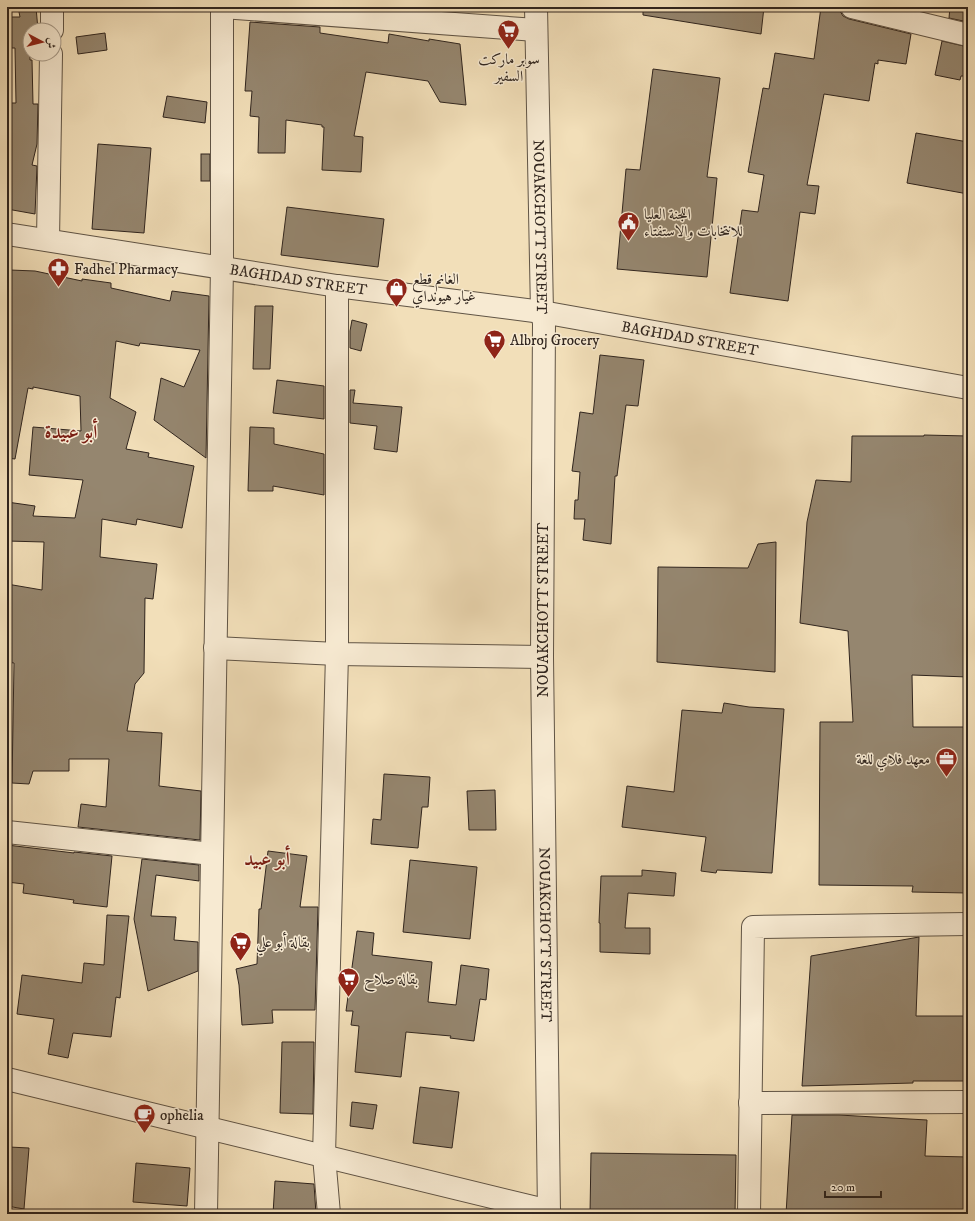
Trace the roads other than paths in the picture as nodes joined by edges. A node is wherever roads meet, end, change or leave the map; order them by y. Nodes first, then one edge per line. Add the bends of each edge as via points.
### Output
1 (52, 7) edge
2 (222, 7) edge
3 (536, 7) edge
4 (852, 7) edge
5 (52, 22) edge
6 (536, 30) junction
7 (968, 35) edge
8 (51, 62) edge
9 (7, 234) edge
10 (48, 240) junction
11 (222, 267) junction
12 (337, 286) junction
13 (542, 312) junction
14 (968, 388) edge
15 (215, 648) junction
16 (337, 654) junction
17 (542, 657) junction
18 (7, 832) edge
19 (212, 854) junction
20 (968, 924) edge
21 (7, 1079) edge
22 (968, 1102) edge
23 (750, 1103) junction
24 (207, 1128) junction
25 (324, 1156) junction
26 (549, 1213) edge
27 (206, 1214) edge
28 (329, 1214) edge
29 (749, 1214) edge

1 - 5 street
2 - 6 street
2 - 11 street
3 - 6 street, NOUAKCHOTT STREET
4 - 7 street
6 - 13 street, NOUAKCHOTT STREET
8 - 10 street
9 - 10 street, BAGHDAD STREET
10 - 11 street, BAGHDAD STREET
11 - 12 street, BAGHDAD STREET
11 - 15 street
12 - 13 street, BAGHDAD STREET
12 - 16 street
13 - 14 street, BAGHDAD STREET
13 - 17 street, NOUAKCHOTT STREET
15 - 16 street
15 - 19 street
16 - 17 street
16 - 25 street
17 - 26 street, NOUAKCHOTT STREET
18 - 19 street
19 - 24 street
20 - 23 street via 753,927
21 - 24 street
22 - 23 street
23 - 29 street
24 - 25 street
24 - 27 street
25 - 26 street
25 - 28 street

